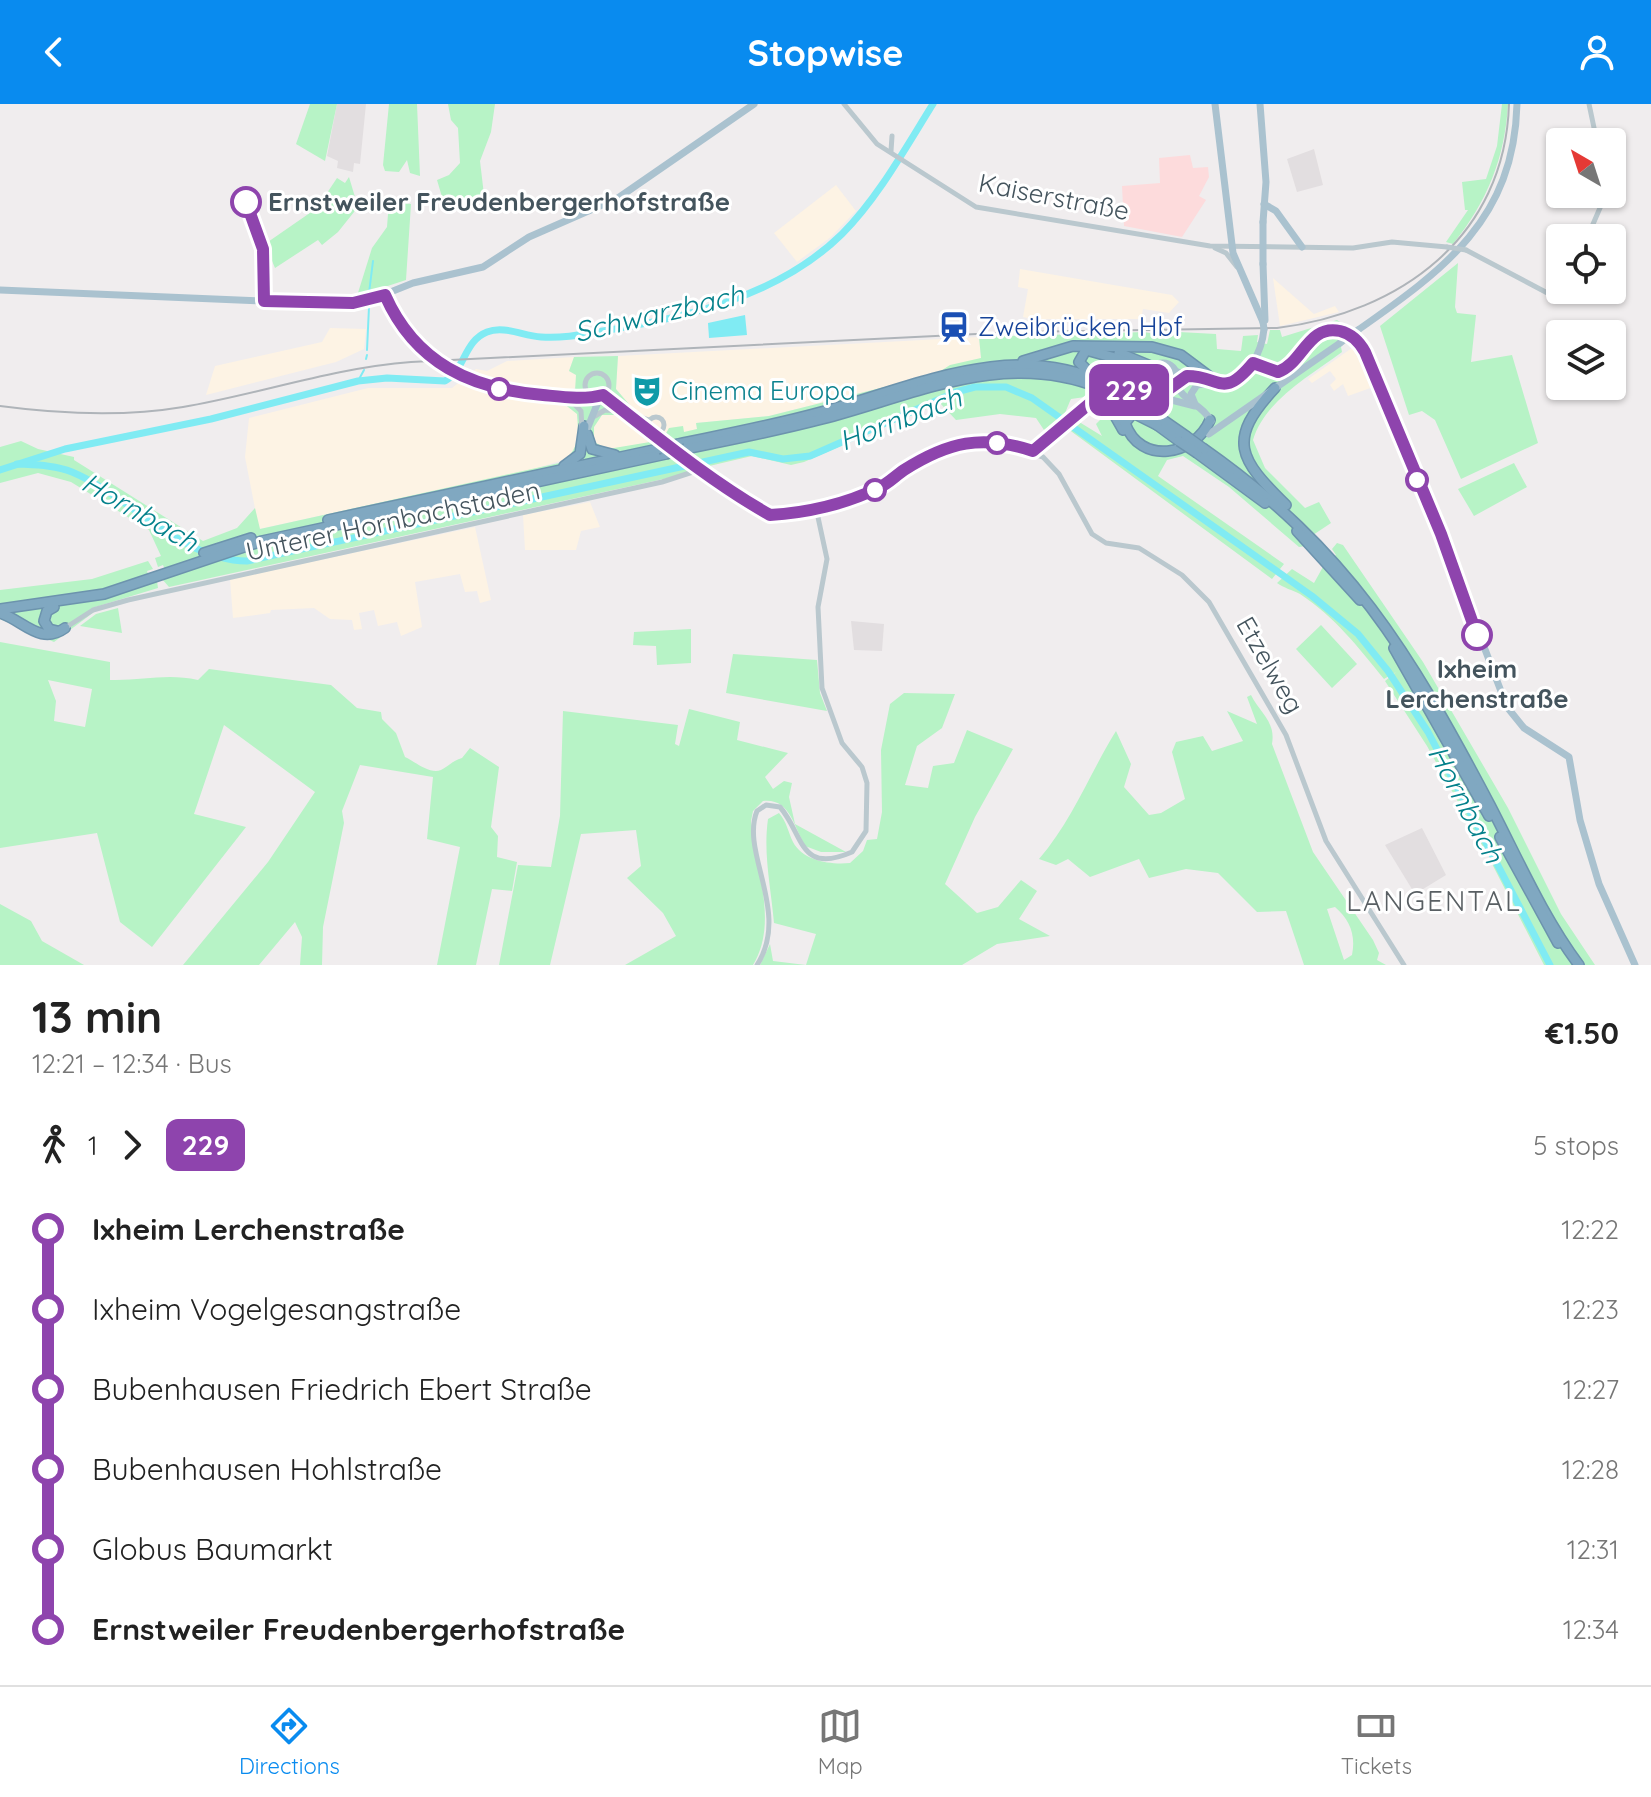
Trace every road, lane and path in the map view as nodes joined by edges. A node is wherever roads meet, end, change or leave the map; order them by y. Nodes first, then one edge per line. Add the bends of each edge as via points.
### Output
1 (754, 104) edge
2 (844, 104) edge
3 (1215, 104) edge
4 (1260, 104) edge
5 (1517, 104) edge
6 (1589, 104) edge
7 (1594, 128) edge
8 (892, 136) dead end
9 (891, 152) junction
10 (1264, 204) junction
11 (1282, 220) junction
12 (1263, 222) junction
13 (1210, 246) junction
14 (1302, 247) junction
15 (1232, 248) junction
16 (1242, 274) junction
17 (0, 290) edge
18 (1546, 290) edge
19 (385, 295) junction
20 (1264, 324) junction
21 (1094, 345) junction
22 (1107, 353) junction
23 (1012, 364) junction
24 (1250, 366) junction
25 (1175, 371) junction
26 (1196, 376) junction
27 (1151, 377) junction
28 (1233, 381) junction
29 (1176, 382) junction
30 (1214, 384) junction
31 (586, 387) junction
32 (1275, 388) joint
33 (1168, 390) junction
34 (1111, 391) junction
35 (599, 395) junction
36 (566, 398) junction
37 (1256, 404) junction
38 (1194, 405) junction
39 (619, 411) junction
40 (1238, 412) junction
41 (1210, 417) junction
42 (1226, 421) junction
43 (648, 423) junction
44 (1157, 425) junction
45 (585, 427) junction
46 (662, 430) junction
47 (654, 433) junction
48 (1209, 434) junction
49 (1182, 438) junction
50 (662, 448) junction
51 (1033, 451) junction
52 (683, 452) junction
53 (622, 456) junction
54 (701, 469) junction
55 (554, 471) junction
56 (816, 508) junction
57 (1310, 537) junction
58 (224, 549) junction
59 (1330, 560) junction
60 (149, 577) junction
61 (69, 602) junction
62 (0, 603) edge
63 (0, 611) edge
64 (65, 628) junction
65 (1410, 667) junction
66 (757, 965) edge
67 (1404, 965) edge
68 (1572, 965) edge
69 (1579, 965) edge
70 (1635, 965) edge

1 - 19 main road via 618,198 529,237 483,267
2 - 9 street, Kaiserstraße
3 - 15 main road
4 - 10 main road
5 - 32 main road, bridge via 1507,169 1474,233 1428,281
6 - 7 street
8 - 9 street
9 - 13 street, Kaiserstraße via 976,207
10 - 11 main road
10 - 12 main road
11 - 12 main road via 1272,217
11 - 14 main road
12 - 20 main road, bridge
13 - 15 street, Kaiserstraße
13 - 16 street via 1226,253
14 - 15 street, Kaiserstraße
14 - 18 street, Kaiserstraße, bridge via 1392,242 1466,250
15 - 16 main road
16 - 20 main road
17 - 19 main road via 321,303
19 - 36 street, bridge via 410,338 448,370 487,387
20 - 24 main road via 1262,343
21 - 23 highway
21 - 27 highway
21 - 28 highway via 1174,352 1213,379
22 - 27 highway via 1135,361
22 - 34 highway via 1126,361 1131,371 1128,381
22 - 34 highway via 1088,349 1079,357 1081,368
23 - 34 highway via 1051,366
23 - 52 highway via 966,370
24 - 28 main road
24 - 70 main road via 1273,372 1292,364 1322,331 1342,331 1359,342 1511,714 1569,757 1599,884
25 - 26 main road
25 - 27 main road via 1165,363
25 - 29 main road
26 - 29 main road
26 - 30 main road
27 - 33 main road
27 - 34 street
28 - 30 main road
29 - 33 main road
29 - 38 main road
30 - 38 main road via 1193,388
31 - 35 street
31 - 35 street via 590,376 599,373 607,378
31 - 36 street
32 - 37 highway
33 - 38 main road
34 - 38 main road
34 - 44 highway
34 - 48 highway via 1128,438 1152,455 1177,456
34 - 49 highway
34 - 51 street
34 - 52 highway via 1027,371 981,374
35 - 36 street
35 - 39 street
35 - 43 street
35 - 45 main road
36 - 45 street via 581,411
37 - 40 main road
37 - 57 highway via 1244,433 1245,458
38 - 41 main road
39 - 43 street
39 - 45 street via 602,411
40 - 41 main road
40 - 42 main road
41 - 42 main road
41 - 44 highway via 1203,434 1167,453 1141,443 1125,421 1133,413
41 - 48 main road
42 - 48 main road
43 - 46 street via 660,418
43 - 47 street
44 - 49 highway
45 - 53 highway via 592,449
45 - 55 highway via 577,458
46 - 47 street
46 - 50 street
47 - 50 street
49 - 57 highway, bridge via 1250,481
50 - 52 highway, bridge
50 - 53 highway
50 - 58 highway
51 - 56 street via 960,442 879,488
51 - 67 street, Etzelweg via 1059,474 1092,534 1106,543 1139,548 1182,575 1209,602 1286,735 1326,841
52 - 54 street
53 - 55 highway
54 - 56 street via 768,514
54 - 64 street, Unterer Hornbachstaden via 93,610
55 - 58 highway
56 - 66 street via 827,559 818,607 822,688 842,743 862,767 867,783 866,831 852,852 825,858 808,854 780,807 766,805 757,811 770,927
57 - 59 highway
57 - 59 highway
58 - 60 highway
59 - 65 highway
60 - 61 highway
60 - 62 highway via 88,592
61 - 63 highway
61 - 64 highway via 44,616 49,629
63 - 64 highway via 42,635
65 - 68 highway
65 - 69 highway

